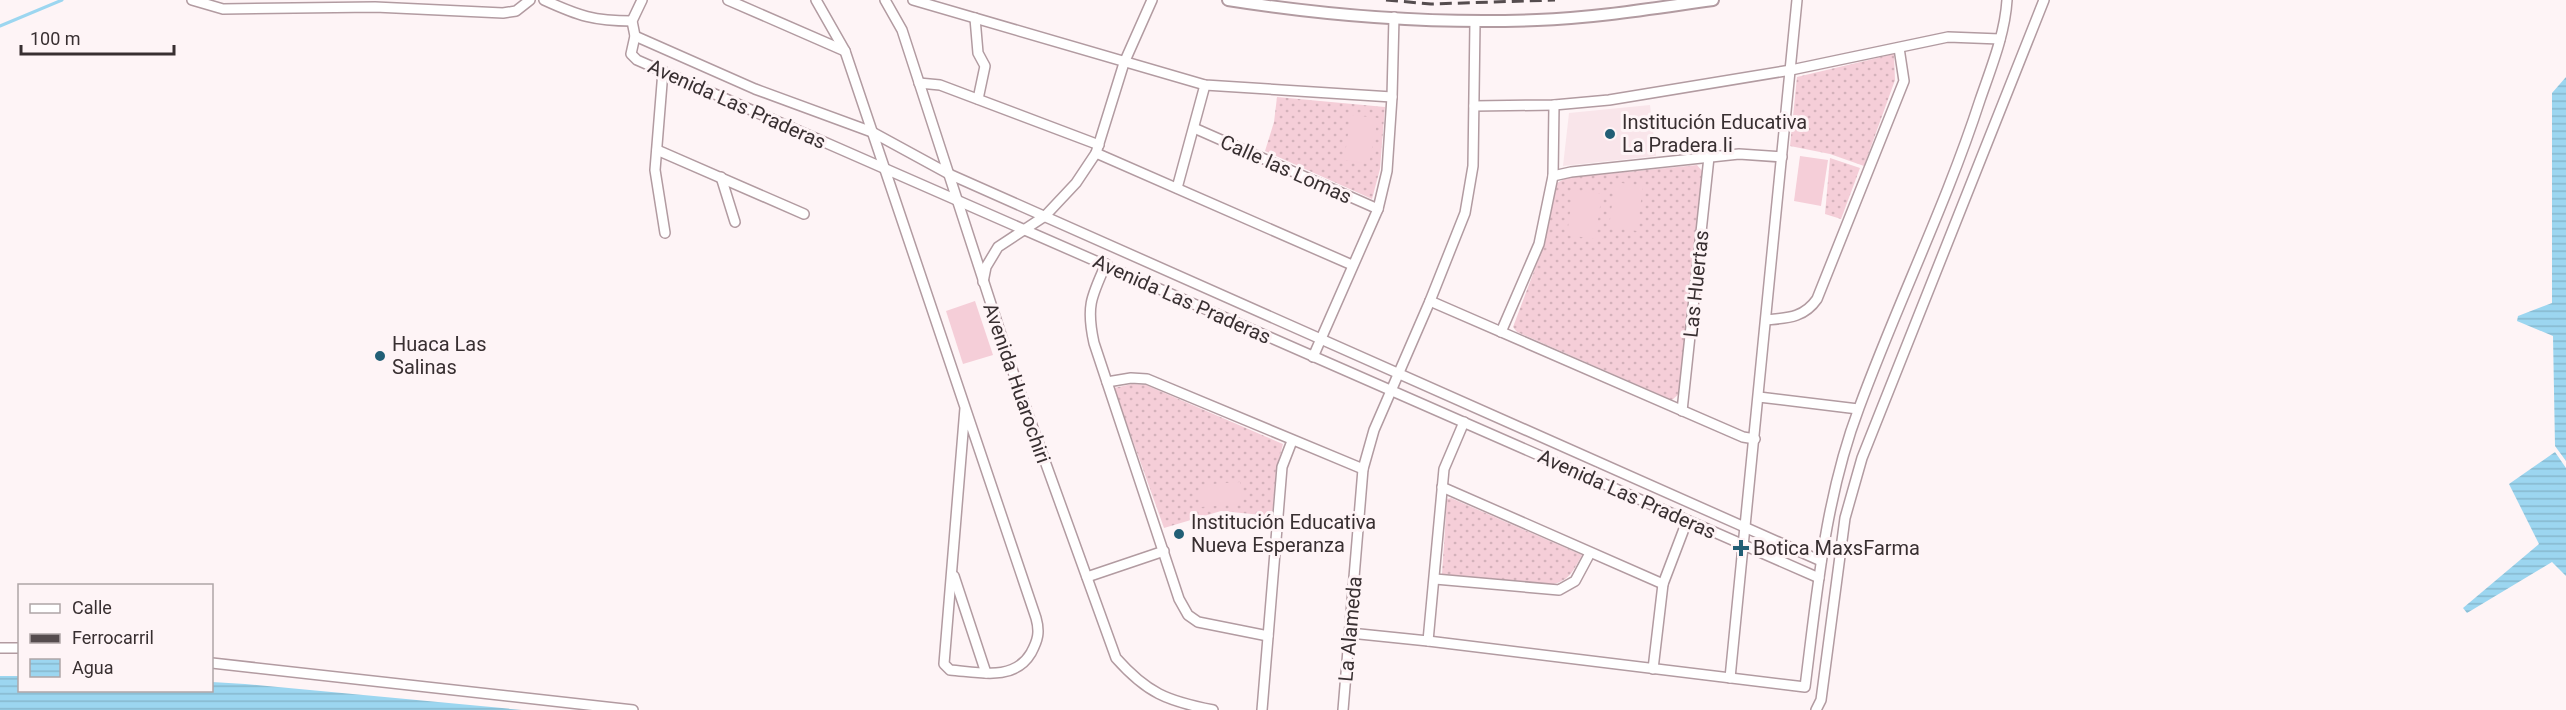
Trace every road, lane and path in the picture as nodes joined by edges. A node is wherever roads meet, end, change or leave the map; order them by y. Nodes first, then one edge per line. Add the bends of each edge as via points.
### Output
1 (192, 0) edge
2 (361, 0) edge
3 (530, 0) edge
4 (544, 0) edge
5 (642, 0) edge
6 (728, 0) edge
7 (816, 0) edge
8 (885, 0) edge
9 (913, 0) edge
10 (1152, 0) edge
11 (1228, 0) edge
12 (1713, 0) edge
13 (1797, 0) edge
14 (2007, 0) edge
15 (2044, 0) edge
16 (257, 4) edge
17 (375, 8) junction
18 (1394, 17) junction
19 (975, 18) junction
20 (632, 21) junction
21 (1475, 22) junction
22 (635, 36) junction
23 (2000, 39) junction
24 (1899, 48) junction
25 (845, 51) junction
26 (1124, 63) junction
27 (1791, 70) junction
28 (663, 71) junction
29 (919, 83) junction
30 (1205, 84) junction
31 (1392, 97) junction
32 (978, 99) junction
33 (1554, 105) junction
34 (1474, 106) junction
35 (1194, 128) junction
36 (872, 132) junction
37 (1098, 149) junction
38 (657, 150) junction
39 (1709, 157) junction
40 (1782, 157) junction
41 (884, 168) junction
42 (950, 174) junction
43 (1553, 176) junction
44 (721, 177) junction
45 (1177, 188) junction
46 (959, 201) junction
47 (1378, 209) junction
48 (804, 214) dead end
49 (1045, 216) junction
50 (735, 222) dead end
51 (1023, 229) junction
52 (665, 233) dead end
53 (1106, 264) junction
54 (1352, 265) junction
55 (983, 283) junction
56 (1430, 301) junction
57 (1766, 320) junction
58 (1501, 332) junction
59 (1321, 339) junction
60 (1313, 357) junction
61 (1398, 374) junction
62 (1107, 382) junction
63 (1391, 391) junction
64 (1759, 397) junction
65 (965, 408) junction
66 (1858, 409) junction
67 (1682, 411) junction
68 (1464, 422) junction
69 (1755, 439) junction
70 (1292, 441) junction
71 (1363, 469) junction
72 (1442, 487) junction
73 (1687, 521) junction
74 (1746, 527) junction
75 (1745, 546) junction
76 (1164, 551) junction
77 (1590, 553) junction
78 (1821, 561) junction
79 (952, 570) junction
80 (1087, 577) junction
81 (1819, 578) junction
82 (1435, 579) junction
83 (1663, 584) junction
84 (1350, 633) junction
85 (1268, 636) junction
86 (1428, 640) junction
87 (0, 648) edge
88 (18, 648) edge
89 (213, 663) edge
90 (1653, 669) junction
91 (986, 673) junction
92 (1730, 678) junction
93 (633, 710) edge
94 (1213, 710) edge
95 (1262, 710) edge
96 (1343, 710) edge
97 (1816, 710) edge

1 - 16 street via 223,9
2 - 17 street
3 - 17 street via 516,11 503,13
4 - 20 street via 597,20
5 - 20 street
6 - 25 street
7 - 25 street
8 - 29 street, Avenida Huarochiri via 902,30
9 - 19 street
10 - 26 street
11 - 18 street
12 - 21 street via 1539,20
13 - 27 street
14 - 23 street
15 - 97 street via 1862,458 1845,518
16 - 17 street
18 - 21 street
18 - 31 street
19 - 26 street
19 - 32 street via 978,53 985,66
20 - 22 street
21 - 34 street, La Alameda
22 - 28 street, Avenida Las Praderas via 633,57
22 - 36 street, Avenida Las Praderas via 755,89
23 - 24 street via 1948,38
23 - 66 street via 1965,148
24 - 27 street
24 - 57 street via 1904,81 1817,299 1803,314
25 - 36 street
26 - 30 street
26 - 37 street
27 - 33 street via 1609,100
27 - 40 street
28 - 38 street
28 - 41 street, Avenida Las Praderas
29 - 32 street via 940,85
29 - 42 street, Avenida Huarochiri
30 - 31 street
30 - 35 street
31 - 47 street via 1387,171
32 - 37 street
33 - 34 street
33 - 43 street
34 - 56 street, La Alameda via 1473,166 1465,213
35 - 45 street
35 - 47 street, Calle las Lomas
36 - 41 street
36 - 42 street, Avenida Las Praderas
37 - 45 street
37 - 49 street via 1076,183
38 - 44 street
38 - 52 street
39 - 40 street
39 - 43 street
39 - 67 street, Las Huertas
40 - 57 street
41 - 46 street, Avenida Las Praderas
41 - 65 street
42 - 46 street, Avenida Huarochiri
42 - 49 street, Avenida Las Praderas
43 - 58 street via 1539,244
44 - 48 street
44 - 50 street
45 - 54 street
46 - 51 street, Avenida Las Praderas
46 - 55 street, Avenida Huarochiri
47 - 54 street
49 - 51 street
49 - 59 street, Avenida Las Praderas
51 - 53 street, Avenida Las Praderas
51 - 55 street via 993,253
53 - 60 street, Avenida Las Praderas
53 - 62 street via 1091,298 1089,319
54 - 59 street
55 - 80 street, Avenida Huarochiri
56 - 58 street
56 - 61 street, La Alameda
57 - 64 street
58 - 67 street
59 - 60 street
59 - 61 street, Avenida Las Praderas
60 - 63 street, Avenida Las Praderas
61 - 63 street, La Alameda
61 - 74 street, Avenida Las Praderas
62 - 70 street via 1147,379
62 - 76 street
63 - 68 street, Avenida Las Praderas
63 - 71 street, La Alameda via 1374,429
64 - 66 street
64 - 69 street
65 - 79 street
65 - 91 street via 1040,630 1032,652 1018,667
66 - 78 street via 1829,510
67 - 69 street
68 - 72 street via 1444,469
68 - 73 street, Avenida Las Praderas
69 - 74 street
70 - 71 street
70 - 85 street via 1282,467
71 - 84 street, La Alameda
72 - 77 street
72 - 82 street
73 - 75 street, Avenida Las Praderas
73 - 83 street
74 - 75 street
74 - 78 street, Avenida Las Praderas
75 - 81 street, Avenida Las Praderas
75 - 92 street
76 - 80 street
76 - 85 street via 1188,615 1210,626
77 - 82 street via 1575,581 1559,590
77 - 83 street
78 - 81 street
79 - 91 street
79 - 91 street via 944,664 946,668
80 - 94 street, Avenida Huarochiri via 1116,658 1133,677 1153,693
81 - 92 street via 1805,687
82 - 86 street
83 - 90 street
84 - 86 street
84 - 96 street, La Alameda
85 - 95 street
86 - 90 street
87 - 88 street
89 - 93 street
90 - 92 street

